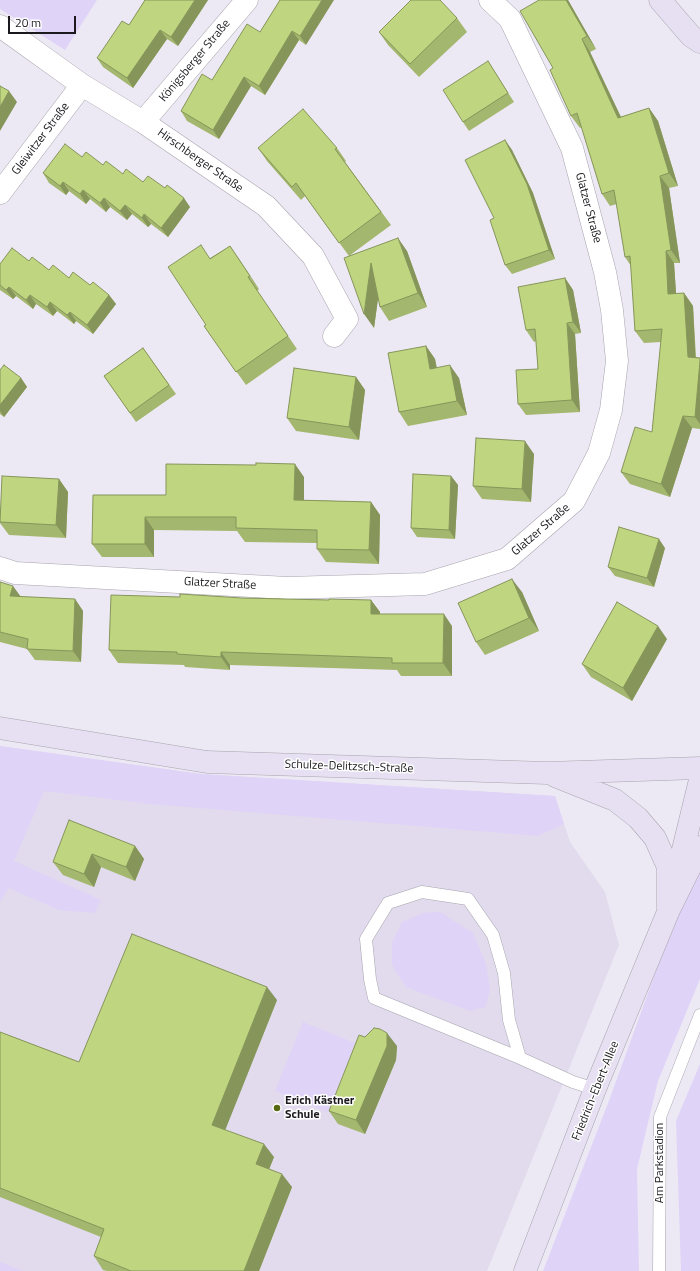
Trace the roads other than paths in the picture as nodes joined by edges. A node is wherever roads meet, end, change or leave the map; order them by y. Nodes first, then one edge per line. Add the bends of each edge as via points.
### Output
1 (247, 0) edge
2 (490, 0) edge
3 (660, 0) edge
4 (0, 26) edge
5 (700, 42) edge
6 (82, 85) junction
7 (143, 122) junction
8 (0, 193) edge
9 (334, 336) dead end
10 (0, 568) edge
11 (0, 728) edge
12 (700, 768) edge
13 (547, 773) junction
14 (700, 780) edge
15 (700, 848) edge
16 (668, 912) junction
17 (700, 1015) edge
18 (520, 1058) junction
19 (595, 1089) junction
20 (525, 1271) edge
21 (659, 1271) edge

1 - 7 street, Königsberger Straße
2 - 10 street, Glatzer Straße via 510,19 572,148 612,310 617,361 611,410 599,453 574,501 507,559 425,584 287,588 15,573
3 - 5 street via 691,36
4 - 6 street, Hirschberger Straße
6 - 7 street, Hirschberger Straße
6 - 8 street, Gleiwitzer Straße
7 - 9 street, Hirschberger Straße via 266,206 313,256 347,319
11 - 13 street, Schulze-Delitzsch-Straße via 207,762
12 - 13 street, Schulze-Delitzsch-Straße
13 - 16 street via 615,800 638,818 655,838 668,867
14 - 16 street
15 - 16 street
16 - 19 street, Friedrich-Ebert-Allee
17 - 21 lane, Am Parkstadion via 660,1117
18 - 18 lane via 509,1020 504,973 493,935 468,899 422,892 388,903 366,939 374,998
18 - 19 lane
19 - 20 street, Friedrich-Ebert-Allee

